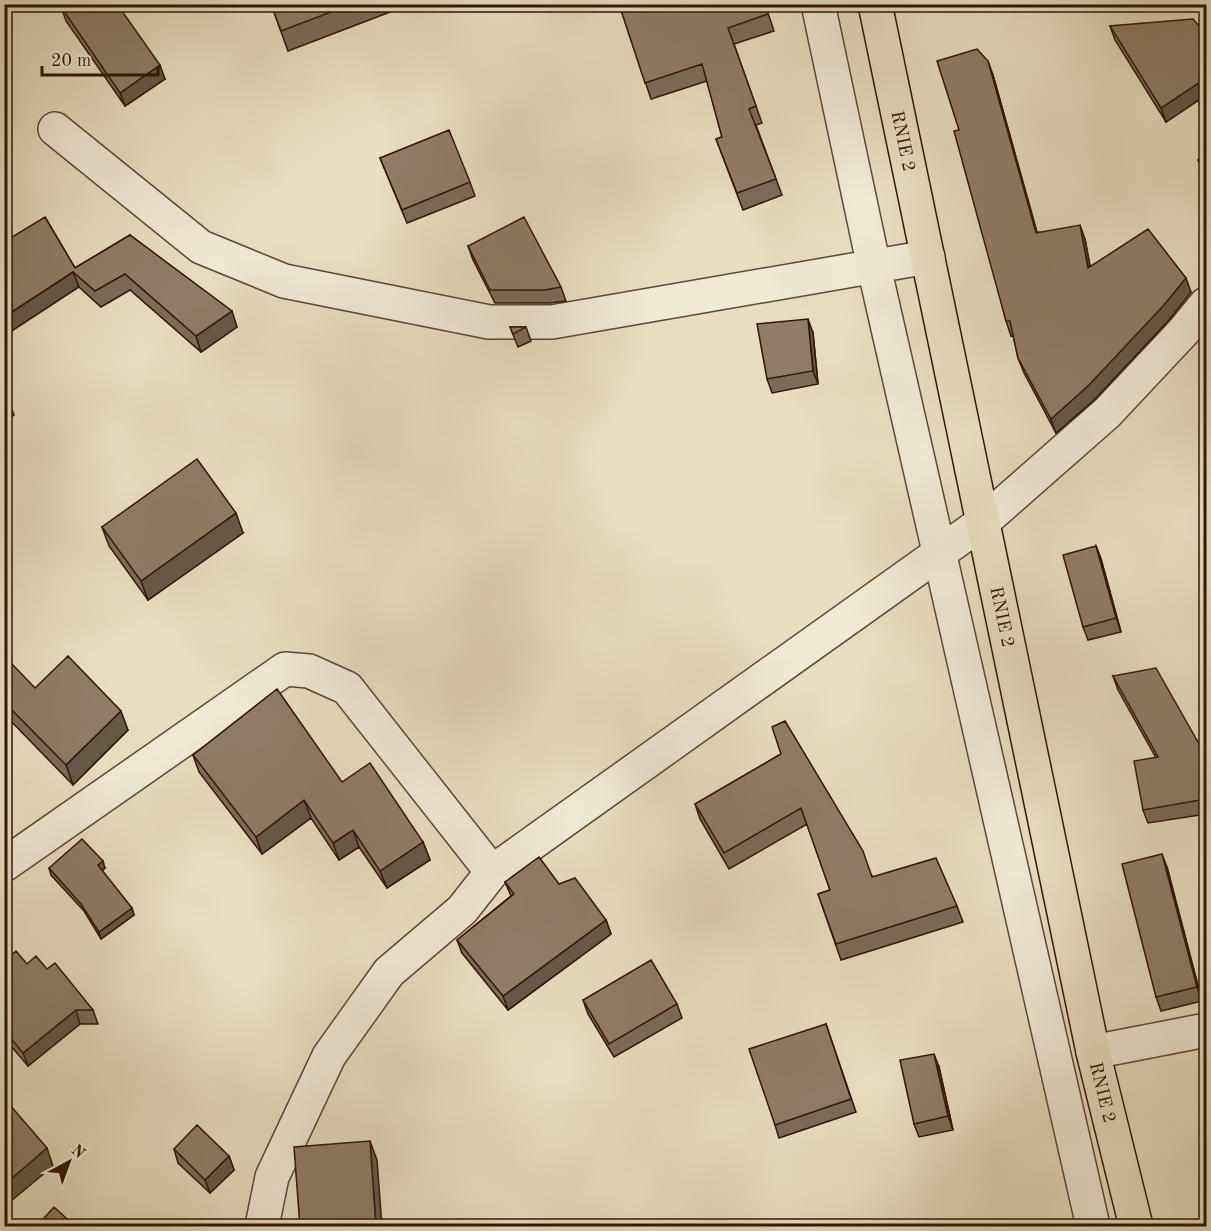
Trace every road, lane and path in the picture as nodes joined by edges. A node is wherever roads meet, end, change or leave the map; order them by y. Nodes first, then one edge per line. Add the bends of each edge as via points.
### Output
1 (818, 4) edge
2 (875, 4) edge
3 (55, 129) dead end
4 (928, 257) junction
5 (874, 267) junction
6 (1206, 304) edge
7 (983, 522) junction
8 (939, 553) junction
9 (4, 865) edge
10 (492, 872) junction
11 (1206, 1030) edge
12 (1093, 1052) junction
13 (262, 1227) edge
14 (1093, 1227) edge
15 (1136, 1227) edge

1 - 5 street
2 - 4 highway, RNIE 2 / RNIE 2
3 - 5 street via 201,247 284,281 489,322 552,322
4 - 5 street
4 - 7 highway, RNIE 2 / RNIE 2
5 - 8 street
6 - 7 street via 1107,413
7 - 8 street
7 - 12 highway, RNIE 2 / RNIE 2
8 - 10 street
8 - 14 street
9 - 10 street via 285,669 309,671 347,687
10 - 13 street via 462,910 389,972 329,1056 272,1177
11 - 12 street
12 - 15 highway, RNIE 2 / RNIE 2

